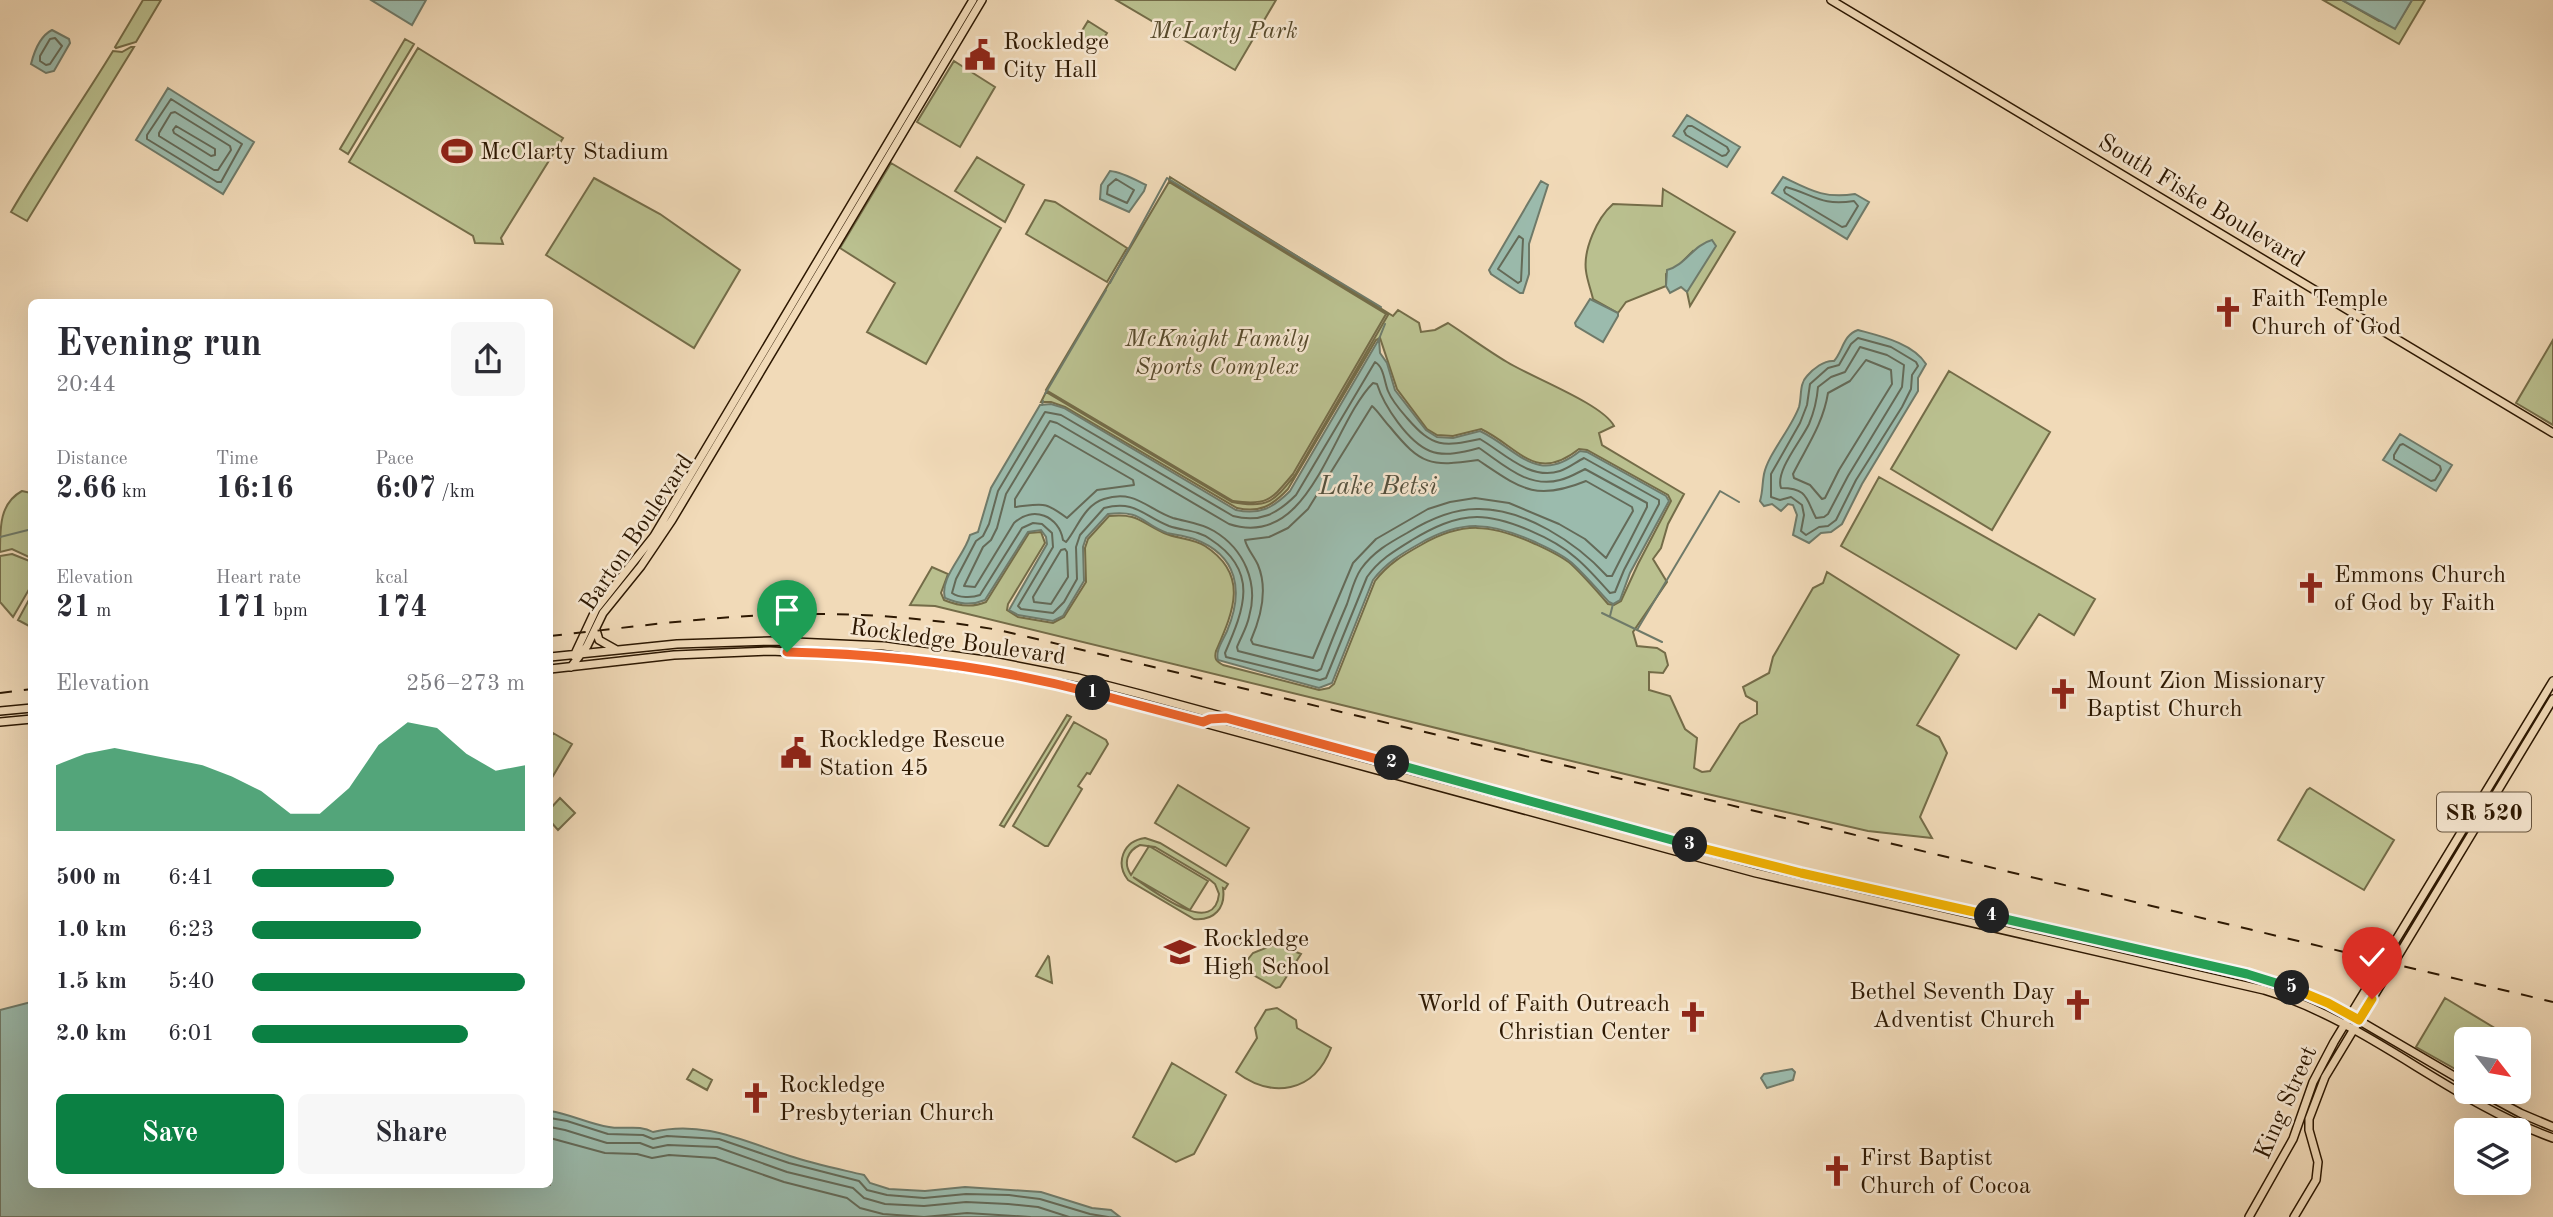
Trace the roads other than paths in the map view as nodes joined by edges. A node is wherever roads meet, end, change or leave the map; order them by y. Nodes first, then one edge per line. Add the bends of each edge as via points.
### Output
1 (973, 0) edge
2 (982, 0) edge
3 (1831, 0) edge
4 (928, 83) junction
5 (860, 191) junction
6 (852, 218) junction
7 (840, 224) junction
8 (839, 240) junction
9 (785, 315) junction
10 (779, 341) junction
11 (2553, 433) edge
12 (696, 472) junction
13 (669, 518) junction
14 (596, 627) junction
15 (743, 641) junction
16 (616, 650) junction
17 (725, 652) junction
18 (578, 654) junction
19 (553, 657) edge
20 (992, 661) junction
21 (1005, 663) junction
22 (571, 667) junction
23 (969, 668) junction
24 (553, 669) edge
25 (986, 671) junction
26 (2553, 681) edge
27 (2553, 699) edge
28 (28, 708) edge
29 (0, 711) edge
30 (1203, 711) junction
31 (1184, 717) junction
32 (1226, 718) junction
33 (28, 719) edge
34 (0, 722) edge
35 (1203, 722) junction
36 (1395, 764) junction
37 (1377, 770) junction
38 (1425, 772) junction
39 (1406, 778) junction
40 (2494, 778) junction
41 (2466, 824) junction
42 (2474, 829) junction
43 (1646, 833) junction
44 (1628, 838) junction
45 (2448, 872) junction
46 (1889, 892) junction
47 (1872, 900) junction
48 (2115, 944) junction
49 (2142, 950) junction
50 (2102, 951) junction
51 (2128, 957) junction
52 (2213, 967) junction
53 (2196, 973) junction
54 (2323, 1012) junction
55 (2351, 1015) junction
56 (2359, 1020) junction
57 (2346, 1023) junction
58 (2354, 1028) junction
59 (2334, 1042) junction
60 (2454, 1076) edge
61 (2502, 1104) edge
62 (2553, 1127) edge
63 (2553, 1138) edge
64 (2249, 1217) edge
65 (2294, 1217) edge

1 - 4 main road, Barton Boulevard
2 - 4 main road, Barton Boulevard
3 - 11 main road, South Fiske Boulevard
4 - 5 main road, Barton Boulevard
4 - 6 main road, Barton Boulevard
5 - 6 main road
5 - 7 main road, Barton Boulevard
6 - 8 main road, Barton Boulevard
7 - 8 main road
7 - 9 main road, Barton Boulevard
8 - 10 main road, Barton Boulevard
9 - 10 main road
9 - 12 main road, Barton Boulevard
10 - 12 main road, Barton Boulevard
12 - 13 main road, Barton Boulevard
13 - 14 main road, Barton Boulevard
13 - 18 main road, Barton Boulevard via 596,609
14 - 16 main road via 599,640
14 - 18 main road, Barton Boulevard
15 - 16 main road, Rockledge Boulevard
15 - 17 main road
15 - 20 main road, Rockledge Boulevard via 884,646
16 - 18 main road, Rockledge Boulevard
17 - 22 main road, Rockledge Boulevard
17 - 23 main road, Rockledge Boulevard via 829,653
18 - 19 main road, Rockledge Boulevard
18 - 22 main road, Barton Boulevard
20 - 21 main road, Rockledge Boulevard
20 - 23 main road
21 - 25 main road
21 - 30 main road, Rockledge Boulevard
22 - 24 main road, Rockledge Boulevard
23 - 25 main road, Rockledge Boulevard
25 - 31 main road, Rockledge Boulevard via 1076,688
26 - 40 main road, King Street / SR 520
27 - 42 main road, King Street / SR 520
28 - 29 main road
30 - 31 main road
30 - 32 main road, Rockledge Boulevard
31 - 35 main road, Rockledge Boulevard
32 - 35 main road
32 - 36 main road, Rockledge Boulevard
33 - 34 main road
35 - 37 main road, Rockledge Boulevard
36 - 37 main road
36 - 38 main road, Rockledge Boulevard
37 - 39 main road, Rockledge Boulevard
38 - 39 main road
38 - 43 main road, Rockledge Boulevard
39 - 44 main road, Rockledge Boulevard
40 - 41 main road, King Street / SR 520
40 - 42 main road
41 - 45 main road
41 - 55 main road, King Street / SR 520
42 - 45 main road, King Street / SR 520
43 - 44 main road
43 - 46 main road, Rockledge Boulevard
44 - 47 main road, Rockledge Boulevard
45 - 56 main road, King Street / SR 520
46 - 47 main road
46 - 48 main road, Rockledge Boulevard
47 - 50 main road, Rockledge Boulevard
48 - 49 main road, Rockledge Boulevard
48 - 50 main road
49 - 51 main road
49 - 52 main road, Rockledge Boulevard
50 - 51 main road, Rockledge Boulevard
51 - 53 main road, Rockledge Boulevard
52 - 53 main road
52 - 55 main road, Rockledge Boulevard via 2300,991
53 - 54 main road, Rockledge Boulevard via 2280,995
54 - 57 main road, Rockledge Boulevard
54 - 59 main road via 2335,1026
55 - 56 main road, Rockledge Boulevard
55 - 57 main road, King Street / SR 520
56 - 58 main road, King Street / SR 520
56 - 60 main road, Rockledge Boulevard
57 - 58 main road, Rockledge Boulevard
57 - 59 main road, King Street / SR 520
58 - 63 main road, Rockledge Boulevard via 2492,1110
58 - 65 main road, King Street / SR 520 via 2317,1094 2309,1119 2317,1171
59 - 64 main road, King Street / SR 520 via 2312,1082 2293,1139
61 - 62 main road

